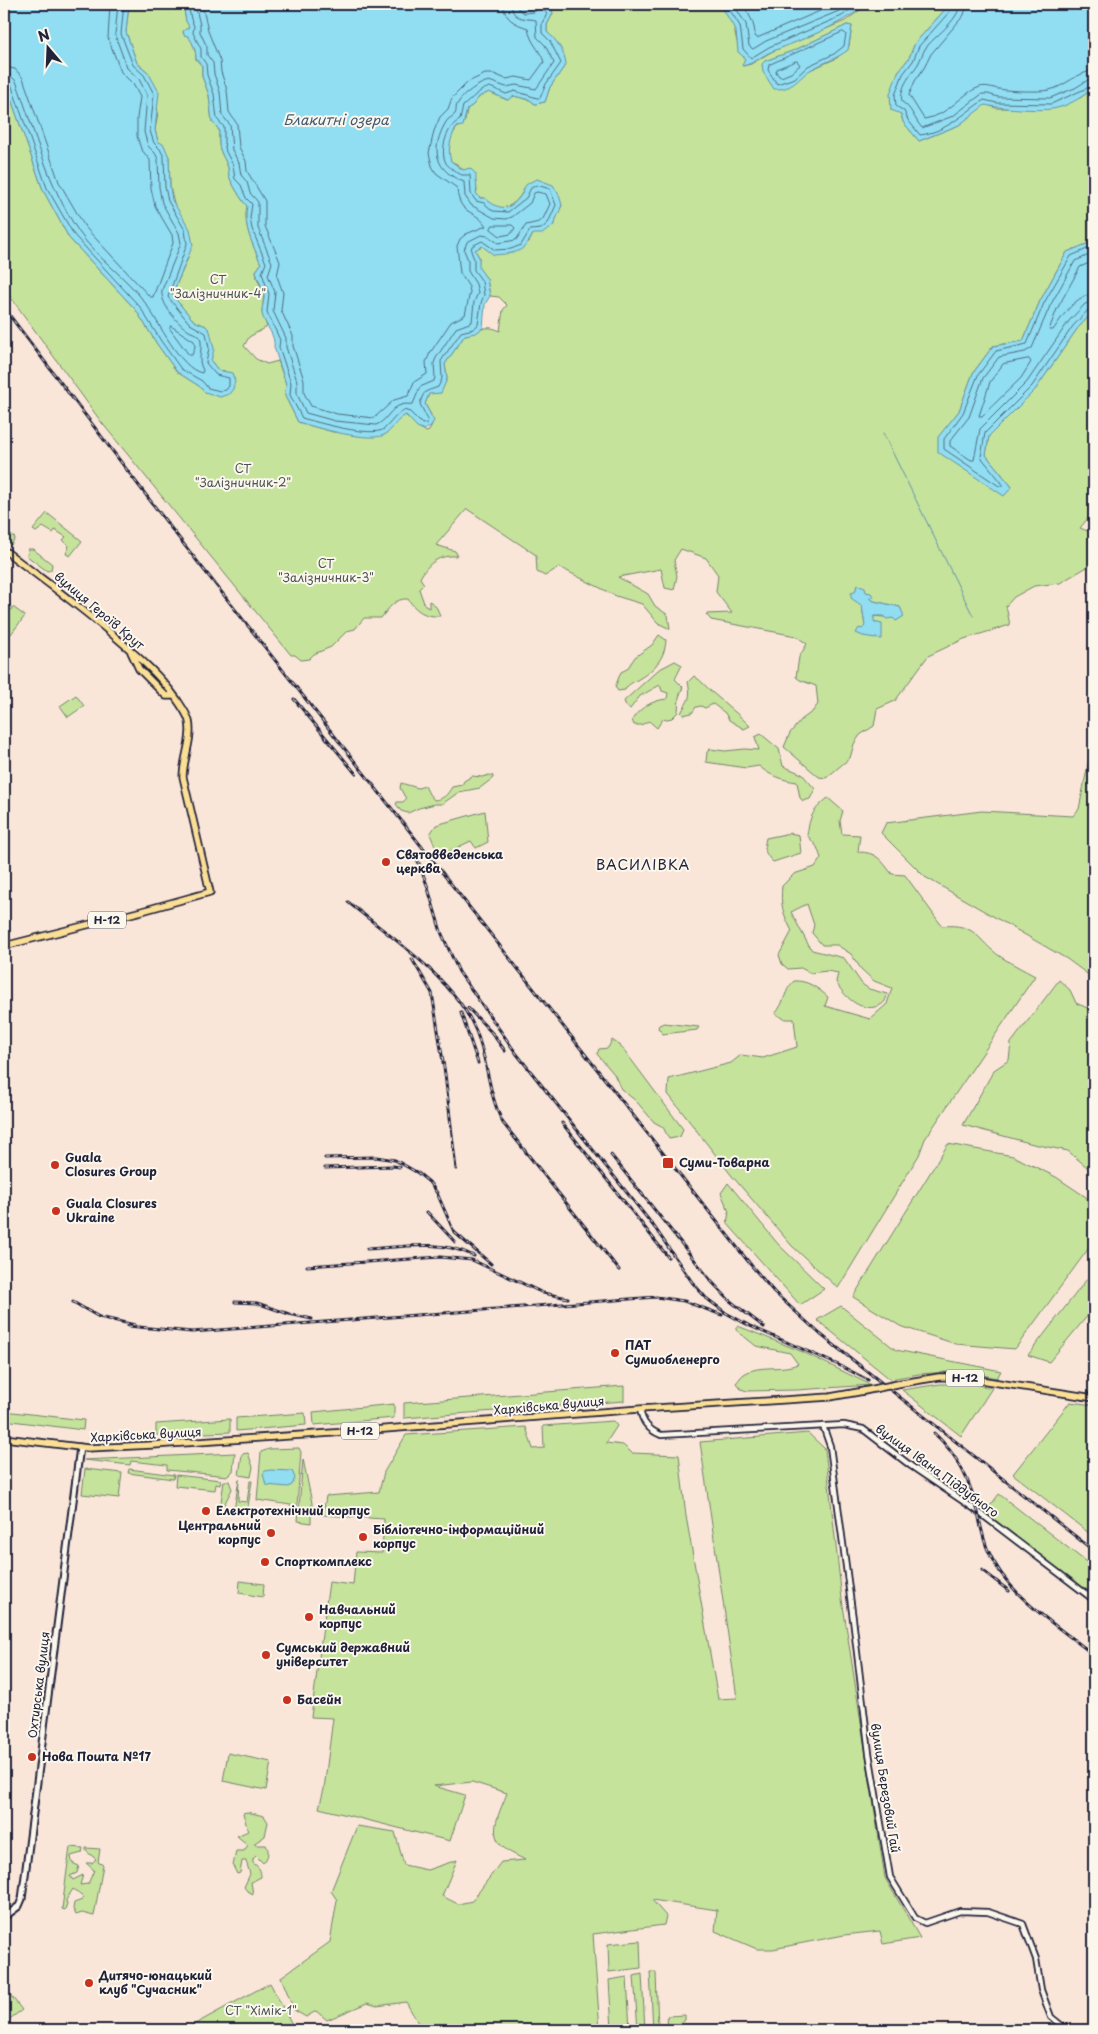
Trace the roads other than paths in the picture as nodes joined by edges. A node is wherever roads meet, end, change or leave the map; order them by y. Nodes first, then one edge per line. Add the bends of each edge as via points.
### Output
1 (4, 550) edge
2 (4, 946) edge
3 (1094, 1398) edge
4 (640, 1408) junction
5 (823, 1426) junction
6 (4, 1438) edge
7 (80, 1447) junction
8 (1094, 1600) edge
9 (4, 1917) edge
10 (1067, 2030) edge

1 - 2 main road, вулиця Героїв Крут / Н-12 via 130,649 153,670 183,708 190,726 183,764 184,778 210,892
3 - 4 main road, Харківська вулиця / Н-12, bridge via 961,1377 902,1383 830,1397
4 - 5 street, вулиця Івана Піддубного via 641,1418 651,1432 661,1435
4 - 7 main road, Харківська вулиця / Н-12 via 258,1438
5 - 8 street, вулиця Івана Піддубного via 844,1425 863,1429
5 - 10 street, вулиця Березовий Гай via 830,1446 869,1753 890,1877 915,1918 925,1923 960,1912 988,1912 1023,1924 1051,2017
6 - 7 main road, Харківська вулиця / Н-12
7 - 9 main road, Охтирська вулиця via 22,1899 19,1906

